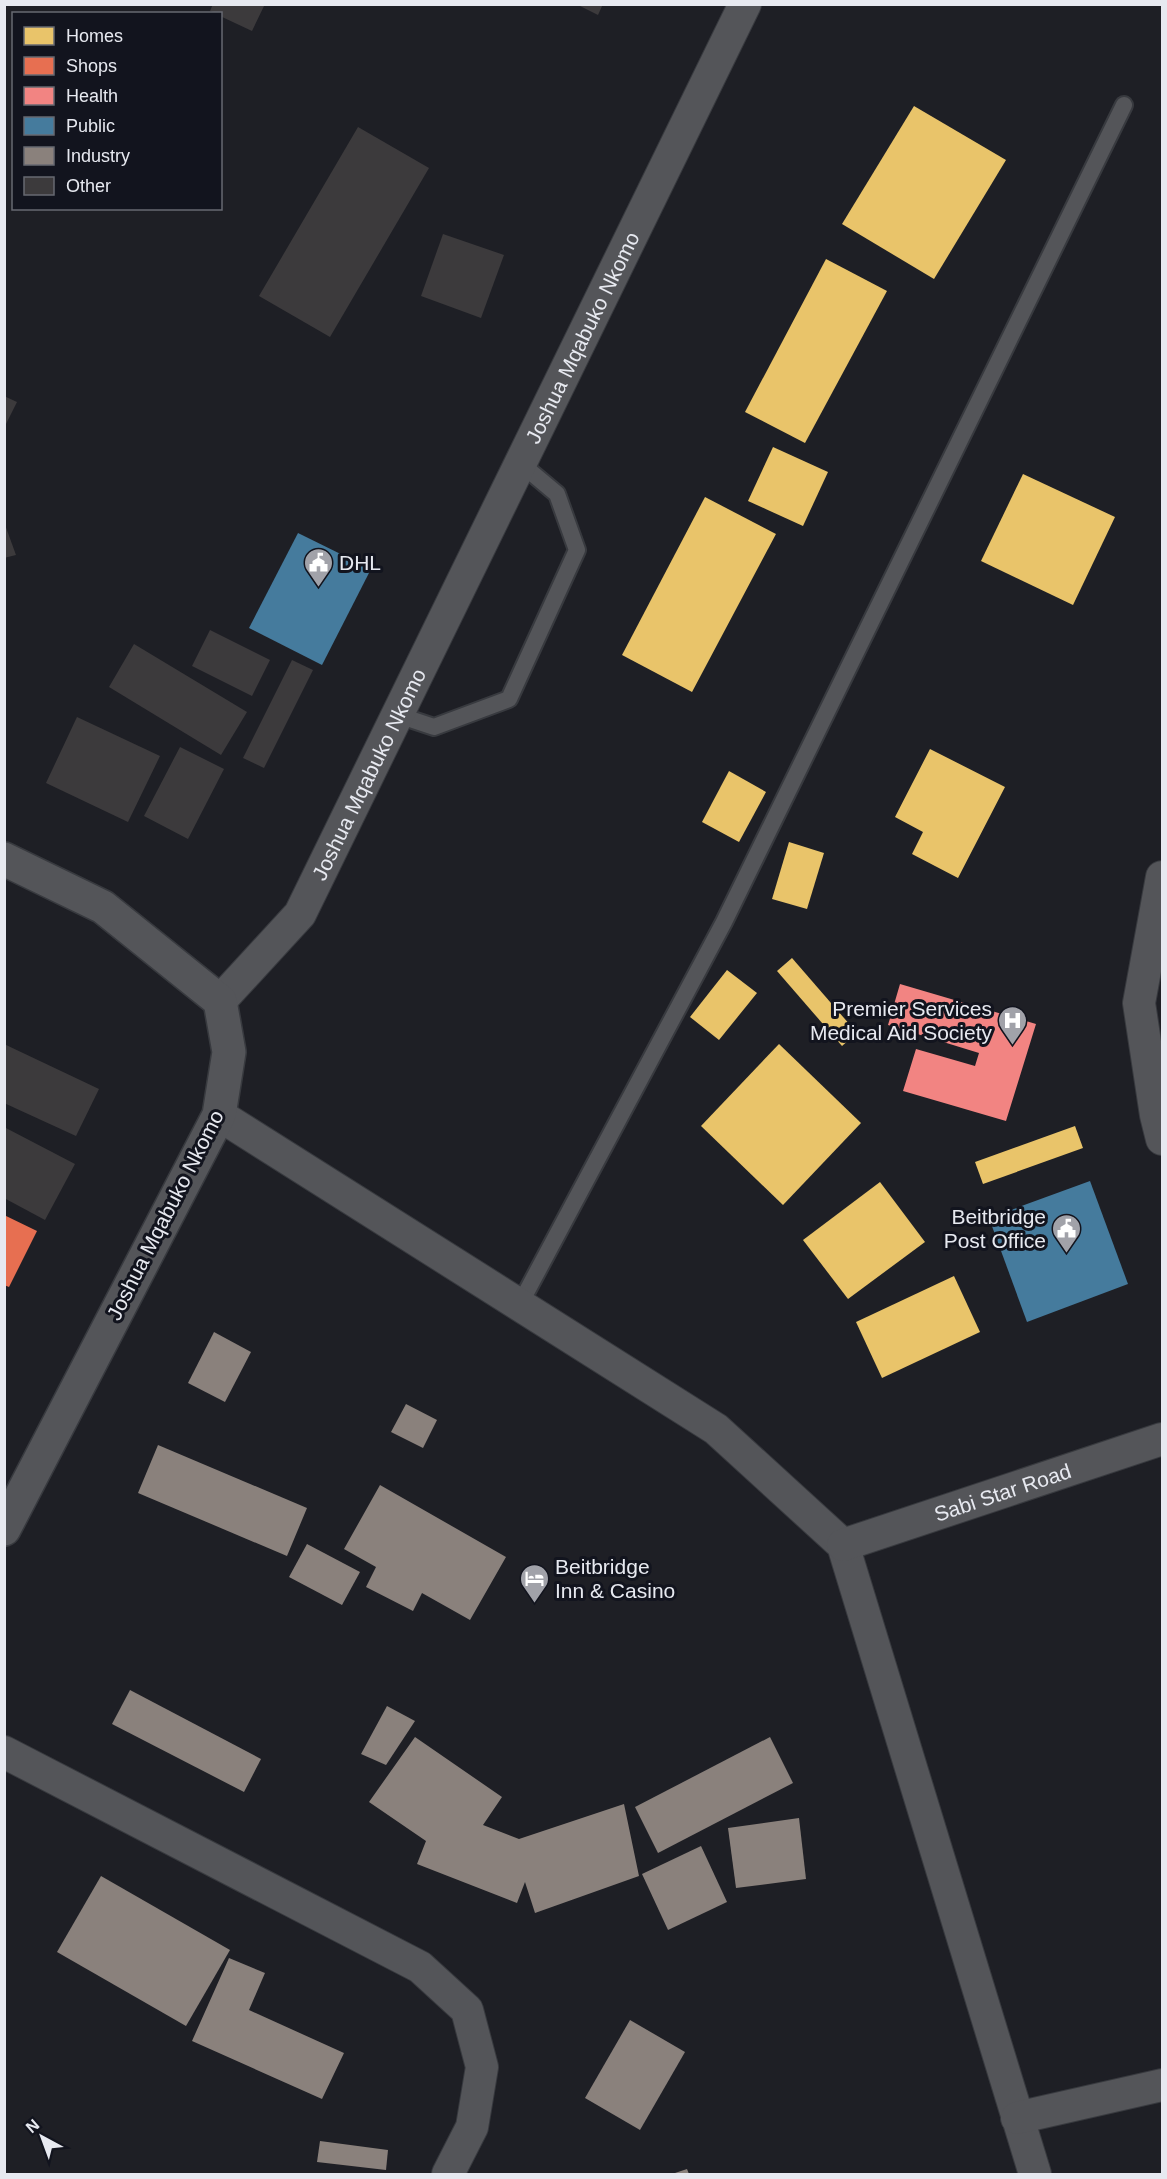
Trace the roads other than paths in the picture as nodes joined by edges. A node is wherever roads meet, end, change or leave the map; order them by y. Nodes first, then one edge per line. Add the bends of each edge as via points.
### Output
1 (745, 4) edge
2 (1124, 105) dead end
3 (520, 463) junction
4 (398, 715) junction
5 (4, 859) edge
6 (1162, 877) edge
7 (220, 1001) junction
8 (219, 1115) junction
9 (1162, 1139) edge
10 (520, 1304) junction
11 (1162, 1438) edge
12 (4, 1529) edge
13 (843, 1545) junction
14 (4, 1752) edge
15 (1162, 2085) edge
16 (1017, 2118) junction
17 (448, 2175) edge
18 (1035, 2175) edge

1 - 3 street, Joshua Mqabuko Nkomo
2 - 10 lane via 724,922
3 - 4 street, Joshua Mqabuko Nkomo
3 - 4 lane via 557,494 577,550 509,699 434,727
4 - 7 street, Joshua Mqabuko Nkomo via 300,915
5 - 7 street via 103,907
6 - 9 street via 1140,1003
7 - 8 street, Joshua Mqabuko Nkomo via 229,1052
8 - 10 street
8 - 12 street, Joshua Mqabuko Nkomo
10 - 13 street via 716,1429
11 - 13 street, Sabi Star Road
13 - 16 street
14 - 17 street via 420,1967 467,2010 482,2067 472,2127
15 - 16 street
16 - 18 street

